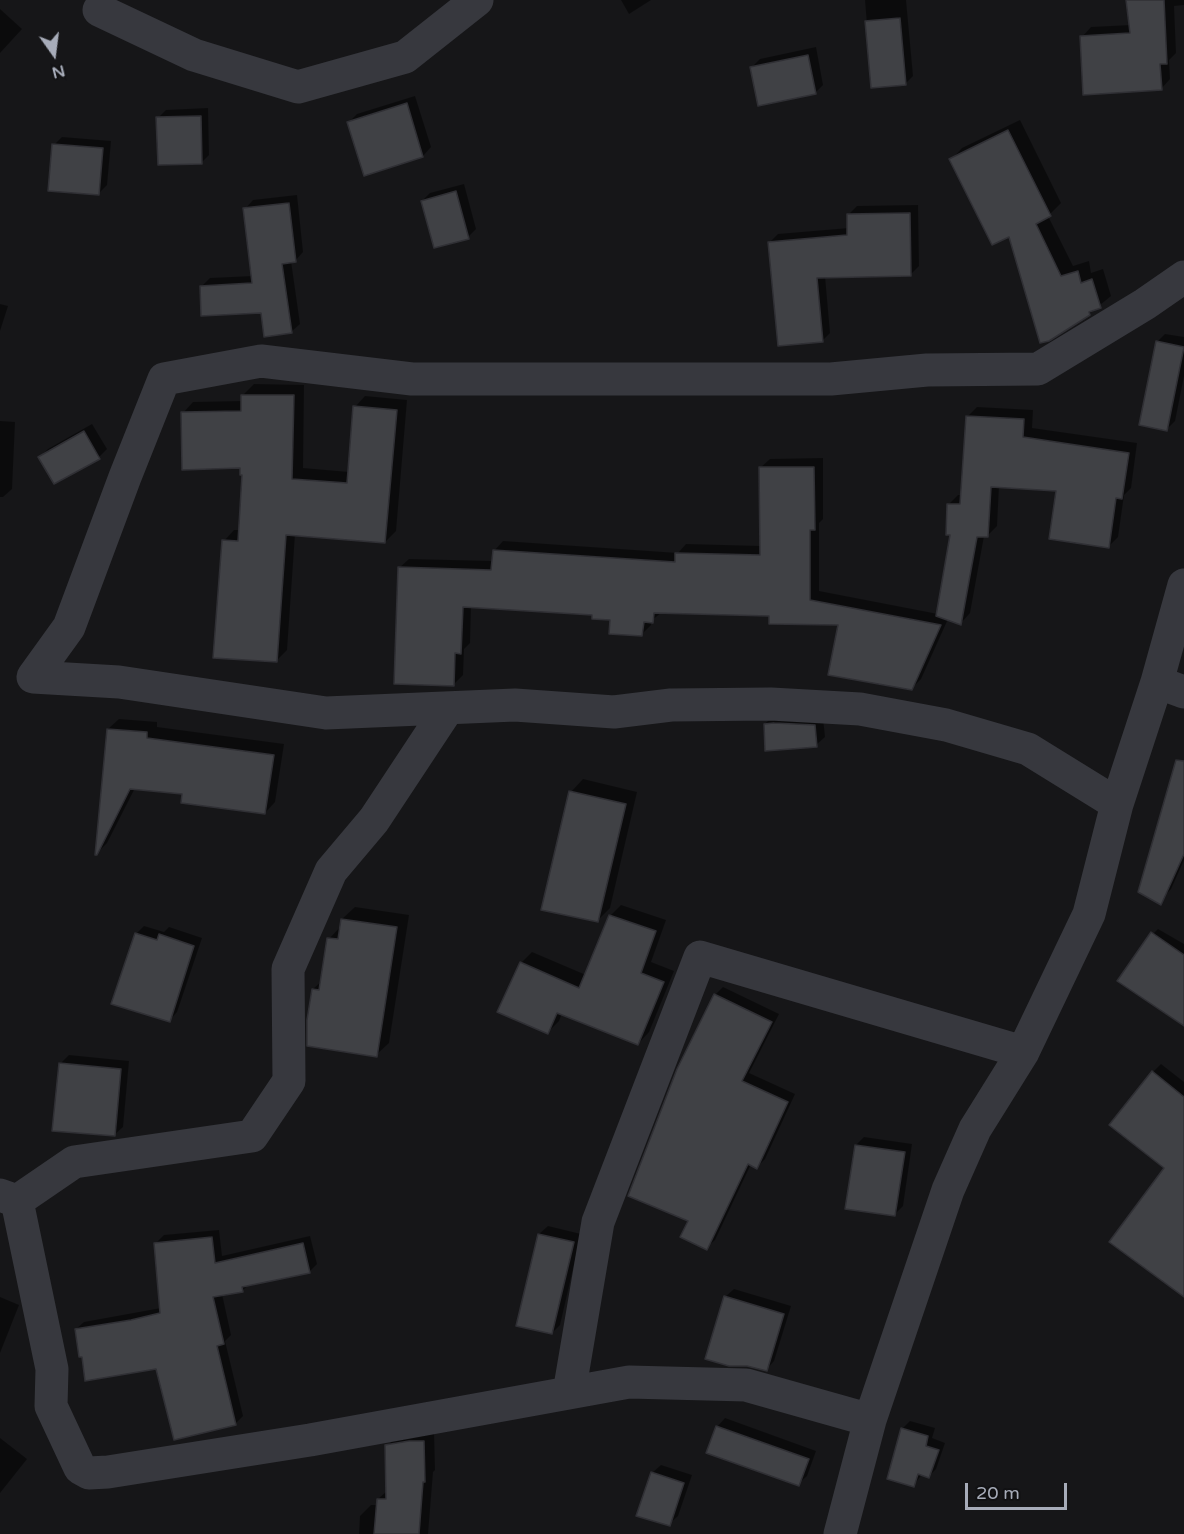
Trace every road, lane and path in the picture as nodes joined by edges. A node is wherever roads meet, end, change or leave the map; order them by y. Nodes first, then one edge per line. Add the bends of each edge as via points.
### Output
1 (477, 0) edge
2 (99, 10) dead end
3 (1184, 277) edge
4 (1184, 585) edge
5 (1170, 687) edge
6 (448, 708) junction
7 (1117, 804) junction
8 (1023, 1052) junction
9 (9, 1198) edge
10 (569, 1393) junction
11 (870, 1420) junction
12 (840, 1534) edge

1 - 2 street via 405,57 298,87 194,55
3 - 6 street via 1038,369 927,370 831,379 412,379 261,361 164,379 69,627 33,677 119,682 326,713
4 - 5 street
5 - 7 street
6 - 7 street via 515,705 614,712 671,705 771,704 860,709 946,725 1029,749
6 - 9 street via 374,820 331,871 288,969 289,1081 252,1136 74,1162
7 - 8 street via 1089,914
8 - 10 street via 700,957 598,1221
8 - 11 street via 975,1129 948,1190
9 - 10 street via 52,1369 51,1406 80,1468 89,1473 298,1442
10 - 11 street via 629,1382 746,1385
11 - 12 street

